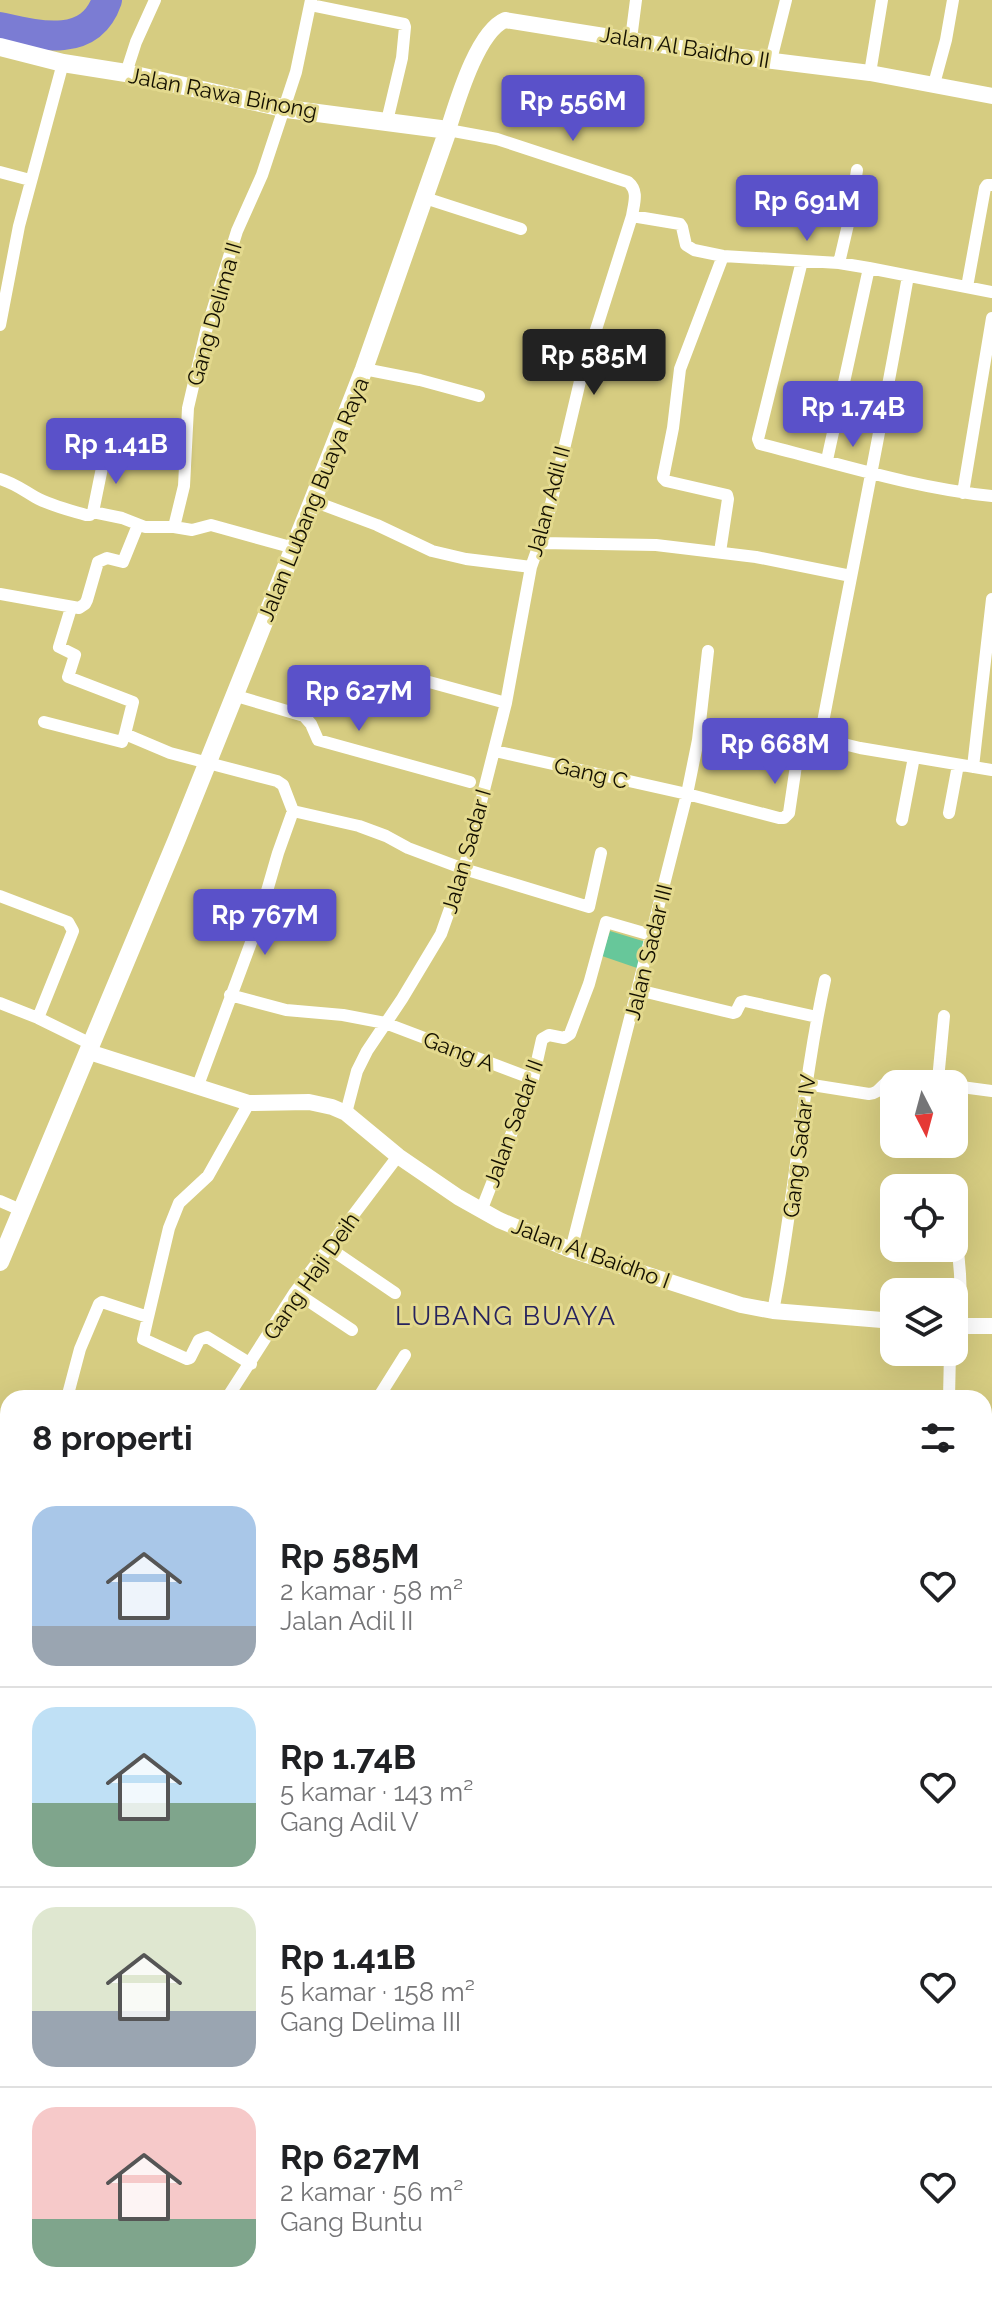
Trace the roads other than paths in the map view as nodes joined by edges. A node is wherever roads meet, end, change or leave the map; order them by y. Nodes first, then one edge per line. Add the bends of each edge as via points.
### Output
1 (155, 0) edge
2 (636, 0) edge
3 (786, 0) edge
4 (882, 0) edge
5 (953, 0) edge
6 (311, 2) edge
7 (631, 39) junction
8 (0, 47) edge
9 (771, 60) junction
10 (63, 63) junction
11 (126, 73) junction
12 (870, 73) junction
13 (934, 84) junction
14 (992, 96) edge
15 (284, 108) junction
16 (387, 121) junction
17 (448, 130) junction
18 (857, 170) dead end
19 (0, 172) edge
20 (30, 180) junction
21 (992, 185) edge
22 (425, 198) junction
23 (632, 216) junction
24 (521, 229) dead end
25 (723, 256) junction
26 (802, 261) junction
27 (839, 263) junction
28 (869, 268) junction
29 (908, 276) junction
30 (967, 287) junction
31 (992, 292) edge
32 (992, 318) edge
33 (0, 325) edge
34 (364, 369) junction
35 (479, 396) dead end
36 (105, 453) dead end
37 (827, 460) junction
38 (870, 473) junction
39 (0, 479) edge
40 (963, 493) junction
41 (992, 496) edge
42 (313, 501) junction
43 (93, 512) junction
44 (138, 525) junction
45 (174, 527) junction
46 (541, 543) junction
47 (294, 548) junction
48 (720, 552) junction
49 (531, 567) junction
50 (851, 576) junction
51 (0, 594) edge
52 (992, 599) edge
53 (71, 608) junction
54 (708, 651) dead end
55 (389, 671) dead end
56 (233, 695) junction
57 (506, 703) junction
58 (44, 722) dead end
59 (125, 734) junction
60 (820, 738) junction
61 (495, 751) junction
62 (914, 757) junction
63 (206, 763) junction
64 (958, 765) junction
65 (973, 767) junction
66 (992, 770) edge
67 (470, 782) dead end
68 (687, 794) junction
69 (293, 811) junction
70 (949, 813) dead end
71 (902, 820) dead end
72 (601, 853) dead end
73 (464, 869) junction
74 (0, 896) edge
75 (651, 935) junction
76 (825, 980) dead end
77 (638, 990) junction
78 (230, 995) junction
79 (0, 1003) edge
80 (944, 1016) dead end
81 (817, 1017) junction
82 (38, 1018) junction
83 (385, 1023) junction
84 (90, 1048) junction
85 (946, 1070) edge
86 (533, 1079) junction
87 (806, 1084) junction
88 (968, 1087) edge
89 (197, 1088) junction
90 (880, 1089) edge
91 (992, 1091) edge
92 (249, 1103) junction
93 (346, 1113) junction
94 (398, 1156) junction
95 (0, 1201) edge
96 (23, 1211) junction
97 (481, 1211) junction
98 (329, 1248) junction
99 (571, 1250) junction
100 (0, 1262) edge
101 (295, 1292) junction
102 (395, 1293) dead end
103 (773, 1311) junction
104 (148, 1317) junction
105 (880, 1320) edge
106 (968, 1326) edge
107 (992, 1326) edge
108 (352, 1330) dead end
109 (405, 1355) dead end
110 (251, 1364) junction
111 (950, 1366) edge
112 (69, 1390) edge
113 (233, 1390) edge
114 (383, 1390) edge
115 (949, 1390) edge

1 - 11 street
2 - 7 street
3 - 9 street
4 - 12 street
5 - 13 street
6 - 15 street, Gang Delima II
6 - 16 street via 404,24
7 - 9 street, Jalan Al Baidho II
7 - 17 street, Jalan Al Baidho II via 511,19 497,23 464,81
8 - 10 main road, Jalan Rawa Binong
9 - 12 street, Jalan Al Baidho II
10 - 11 main road, Jalan Rawa Binong
10 - 20 street
11 - 15 main road, Jalan Rawa Binong
12 - 13 street, Jalan Al Baidho II
13 - 14 street, Jalan Al Baidho II
15 - 16 main road, Jalan Rawa Binong
15 - 45 street, Gang Delima II via 206,331 188,408 184,486
16 - 17 main road, Jalan Rawa Binong
17 - 22 main road, Jalan Lubang Buaya Raya
17 - 23 street via 497,139 628,182 635,193
18 - 27 street
19 - 20 street
20 - 33 street
21 - 30 street via 985,188
22 - 24 street
22 - 34 main road, Jalan Lubang Buaya Raya
23 - 25 street via 680,224 688,248
23 - 46 street, Jalan Adil II via 581,377
25 - 26 street
25 - 48 street via 680,369 663,478 727,495
26 - 27 street
26 - 37 street via 758,439 760,444
27 - 28 street
28 - 29 street
28 - 37 street
29 - 30 street
29 - 38 street
30 - 31 street
32 - 40 street
34 - 35 street
34 - 42 main road, Jalan Lubang Buaya Raya
36 - 43 street
37 - 38 street
38 - 40 street
38 - 50 street
39 - 43 street via 52,505 86,515
40 - 41 street
42 - 47 main road, Jalan Lubang Buaya Raya
42 - 49 street, Jalan Adil II via 432,551
43 - 44 street
44 - 45 street
44 - 53 street via 125,561 99,560 85,604
45 - 47 street via 211,525
46 - 48 street
46 - 49 street, Jalan Adil II
47 - 56 main road, Jalan Lubang Buaya Raya
48 - 50 street
49 - 57 street, Jalan Sadar I
50 - 60 street
51 - 53 street
52 - 65 street
53 - 59 street via 59,647 75,655 68,677 133,702
54 - 68 street, Jalan Sadar III
55 - 57 street
56 - 63 main road, Jalan Lubang Buaya Raya
56 - 67 street via 304,716 318,740
57 - 61 street, Jalan Sadar I
58 - 59 street via 122,742
59 - 63 street
60 - 62 street
60 - 68 street, Gang C via 811,736 801,743 784,818
61 - 68 street, Gang C
61 - 73 street, Jalan Sadar I
62 - 64 street
62 - 71 street
63 - 69 street via 277,781
63 - 84 main road, Jalan Lubang Buaya Raya
64 - 65 street
64 - 70 street
65 - 66 street
68 - 75 street, Jalan Sadar III
69 - 73 street via 359,826
69 - 78 street
72 - 73 street via 589,907
73 - 83 street, Jalan Sadar I via 441,934
74 - 82 street via 73,927
75 - 77 street, Jalan Sadar III
75 - 86 street, Jalan Sadar II via 606,922 570,1034 542,1039
76 - 81 street, Gang Sadar IV
77 - 81 street via 733,1013 745,1001
77 - 99 street, Jalan Sadar III
78 - 83 street, Gang A via 286,1010
78 - 89 street
79 - 82 street
80 - 85 street
81 - 87 street, Gang Sadar IV
82 - 84 street
83 - 86 street, Gang A
83 - 93 street, Jalan Sadar I via 357,1071
84 - 89 street, Jalan Al Baidho I
84 - 96 main road, Jalan Lubang Buaya Raya
86 - 97 street, Jalan Sadar II
87 - 90 street via 869,1094
87 - 103 street, Gang Sadar IV
88 - 91 street
89 - 92 street, Jalan Al Baidho I
92 - 93 street, Jalan Al Baidho I via 309,1102
92 - 104 street via 208,1176 179,1203
93 - 94 street, Jalan Al Baidho I
94 - 97 street, Jalan Al Baidho I
94 - 98 street, Gang Haji Deih
95 - 96 street
96 - 100 main road, Jalan Lubang Buaya Raya
97 - 99 street, Jalan Al Baidho I
98 - 101 street, Gang Haji Deih
98 - 102 street
99 - 103 street, Jalan Al Baidho I
101 - 108 street
101 - 110 street, Gang Haji Deih
103 - 105 street, Jalan Al Baidho I
104 - 110 street via 144,1340 188,1359 199,1340 207,1337
104 - 112 street via 99,1304
106 - 107 street
109 - 114 street
110 - 113 street, Gang Haji Deih
111 - 115 street

